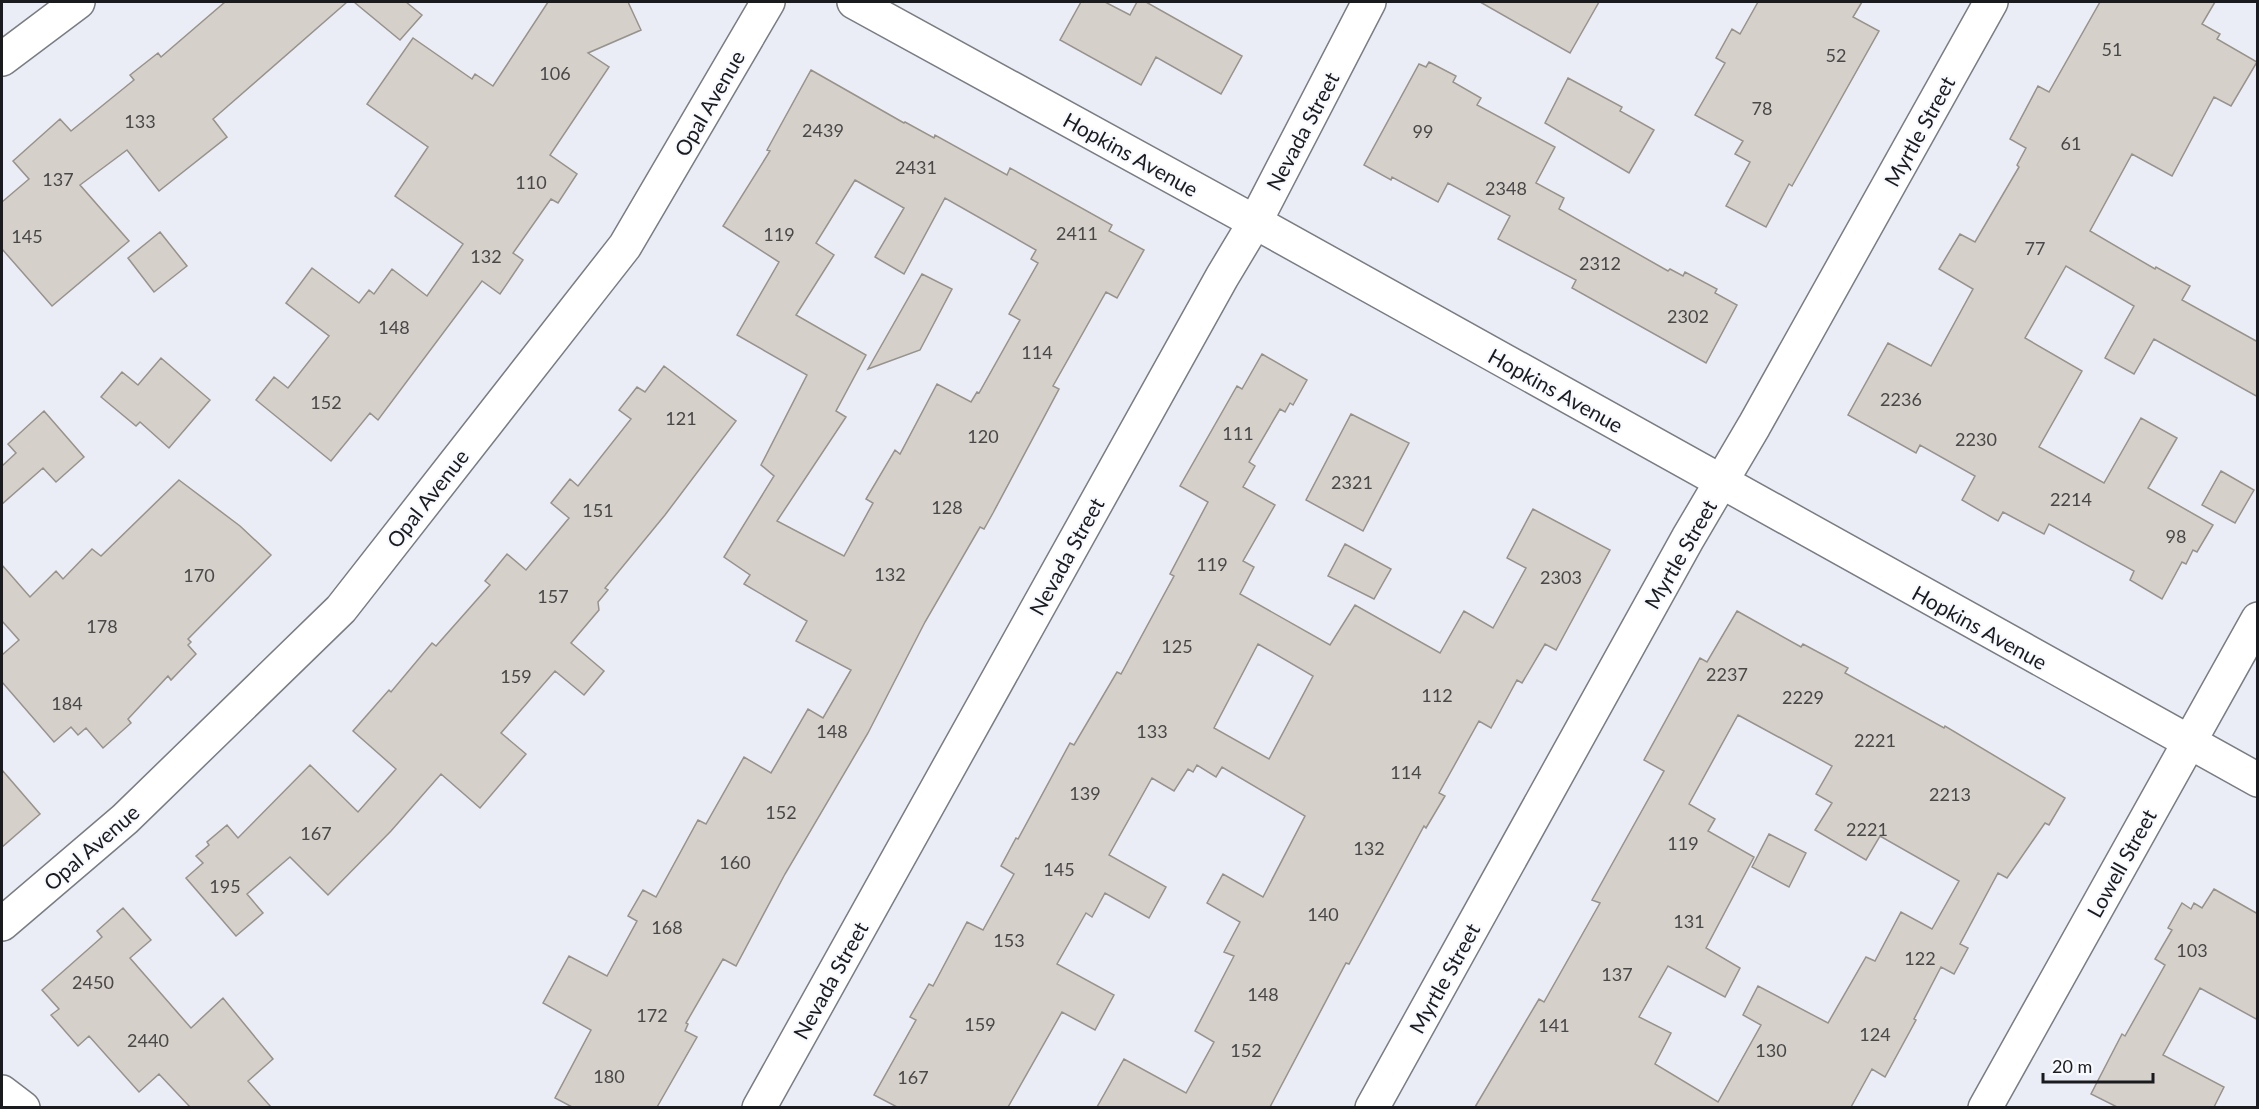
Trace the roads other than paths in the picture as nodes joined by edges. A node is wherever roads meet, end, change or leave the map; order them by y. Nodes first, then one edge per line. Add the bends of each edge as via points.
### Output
1 (78, 2) edge
2 (768, 2) edge
3 (854, 2) edge
4 (1369, 2) edge
5 (1991, 2) edge
6 (2, 59) edge
7 (1255, 222) junction
8 (1721, 482) junction
9 (2258, 619) edge
10 (2188, 742) junction
11 (2258, 780) edge
12 (2, 924) edge
13 (2, 1092) edge
14 (23, 1107) edge
15 (759, 1107) edge
16 (1372, 1107) edge
17 (1985, 1107) edge

1 - 6 street
2 - 12 street, Opal Avenue via 625,246 340,609 125,819
3 - 7 street, Hopkins Avenue
4 - 7 street, Nevada Street
5 - 8 street, Myrtle Street
7 - 8 street, Hopkins Avenue
7 - 15 street, Nevada Street
8 - 10 street, Hopkins Avenue
8 - 16 street, Myrtle Street
9 - 10 street, Lowell Street
10 - 11 street, Hopkins Avenue
10 - 17 street, Lowell Street
13 - 14 street

